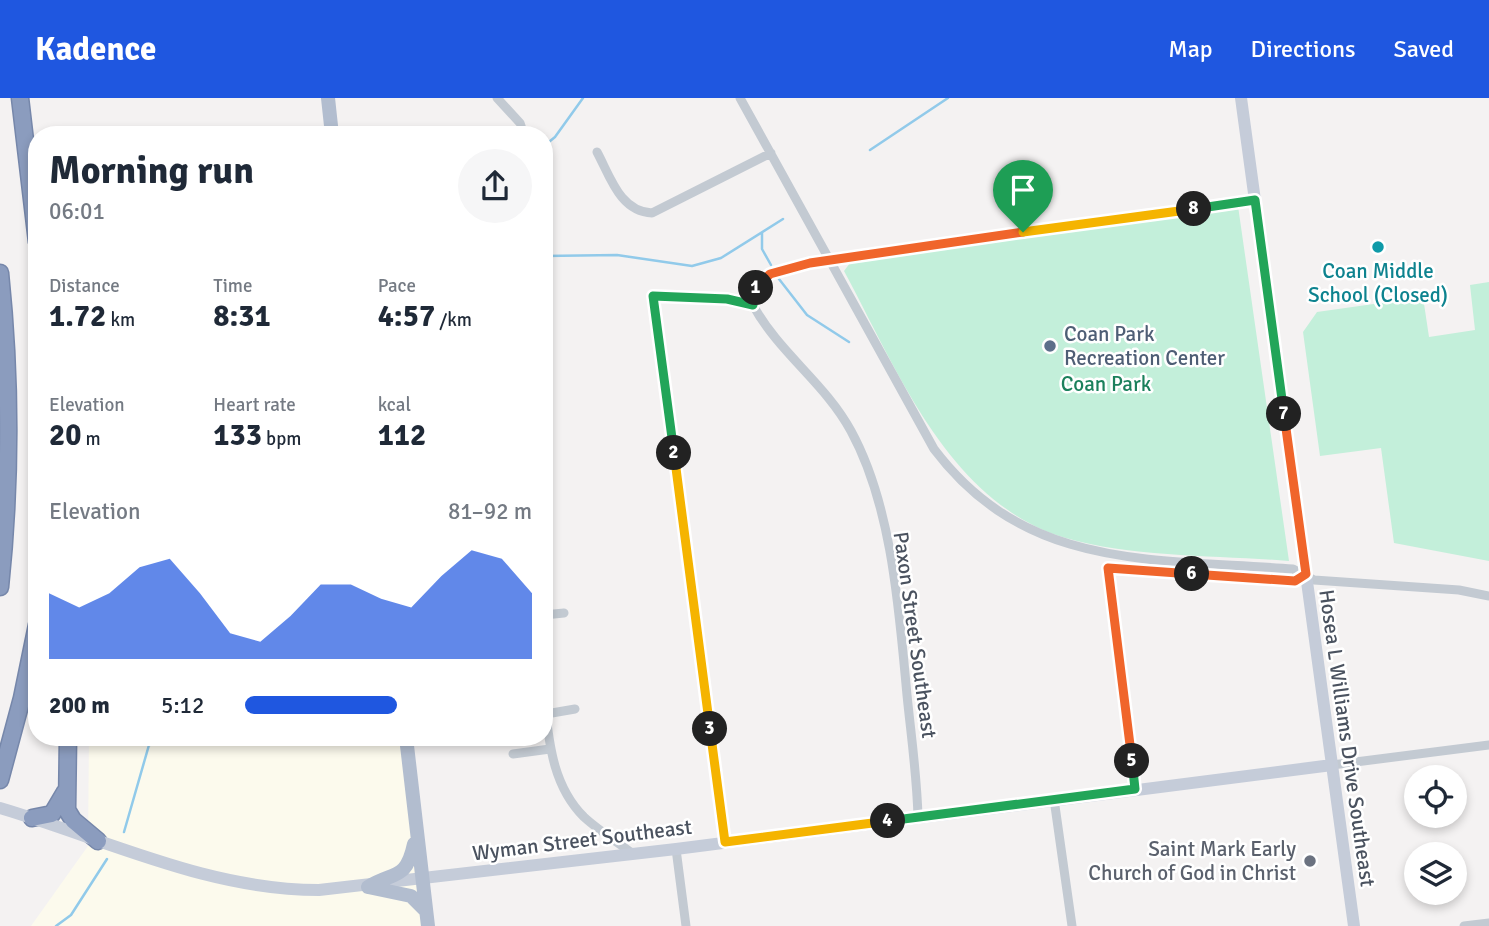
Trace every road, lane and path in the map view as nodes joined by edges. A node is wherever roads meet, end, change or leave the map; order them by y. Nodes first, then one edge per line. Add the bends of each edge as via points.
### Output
1 (328, 98) edge
2 (497, 98) edge
3 (740, 98) edge
4 (1241, 98) edge
5 (20, 100) edge
6 (331, 126) edge
7 (521, 126) edge
8 (28, 140) edge
9 (597, 152) dead end
10 (771, 153) junction
11 (28, 167) edge
12 (1255, 200) junction
13 (831, 259) junction
14 (0, 273) edge
15 (753, 305) junction
16 (1306, 574) junction
17 (0, 587) edge
18 (1489, 596) edge
19 (564, 613) dead end
20 (553, 614) edge
21 (28, 669) edge
22 (575, 709) dead end
23 (553, 713) edge
24 (1489, 745) edge
25 (68, 746) edge
26 (407, 746) edge
27 (550, 746) edge
28 (550, 749) junction
29 (513, 754) dead end
30 (1332, 765) junction
31 (0, 780) edge
32 (67, 783) junction
33 (1135, 789) junction
34 (1054, 799) junction
35 (0, 808) edge
36 (27, 816) junction
37 (918, 817) junction
38 (416, 833) junction
39 (98, 841) junction
40 (725, 842) junction
41 (676, 849) junction
42 (632, 853) junction
43 (421, 879) junction
44 (368, 887) junction
45 (426, 911) junction
46 (1489, 923) edge
47 (428, 926) edge
48 (686, 926) edge
49 (1072, 926) edge
50 (1354, 926) edge
51 (1464, 926) edge

1 - 6 main road
2 - 7 street
3 - 10 street
4 - 12 street, Hosea L Williams Drive Southeast
5 - 8 highway
5 - 11 highway
9 - 10 street via 627,204 652,213
10 - 13 street
12 - 13 street
12 - 16 street, Hosea L Williams Drive Southeast
13 - 15 street via 770,274 756,287
13 - 16 street via 934,449 955,476 1015,522 1062,544 1107,555 1293,569
14 - 17 highway via 10,409
15 - 37 street, Paxon Street Southeast via 773,339 842,416 870,479 898,608
15 - 40 street via 727,299 653,296
16 - 18 street via 1314,580
16 - 30 street, Hosea L Williams Drive Southeast
16 - 33 street via 1295,581 1108,568
19 - 20 street
21 - 31 highway
22 - 23 street
24 - 30 street
25 - 32 highway
26 - 38 main road
27 - 28 street
28 - 29 street
28 - 42 street via 572,802
30 - 33 street, Wyman Street Southeast
30 - 50 street, Hosea L Williams Drive Southeast
32 - 36 highway via 52,814
32 - 39 highway via 67,810
33 - 34 street, Wyman Street Southeast
34 - 37 street, Wyman Street Southeast
34 - 49 street
35 - 36 street, Wyman Street Southeast
36 - 39 street, Wyman Street Southeast
37 - 40 street, Wyman Street Southeast
38 - 43 main road
38 - 44 main road via 407,867
39 - 44 street, Wyman Street Southeast via 195,873 267,888
40 - 41 street, Wyman Street Southeast
41 - 42 street, Wyman Street Southeast
41 - 48 street
42 - 43 street, Wyman Street Southeast
43 - 44 street, Wyman Street Southeast
43 - 45 main road
44 - 45 main road via 410,896
45 - 47 main road
46 - 51 street

